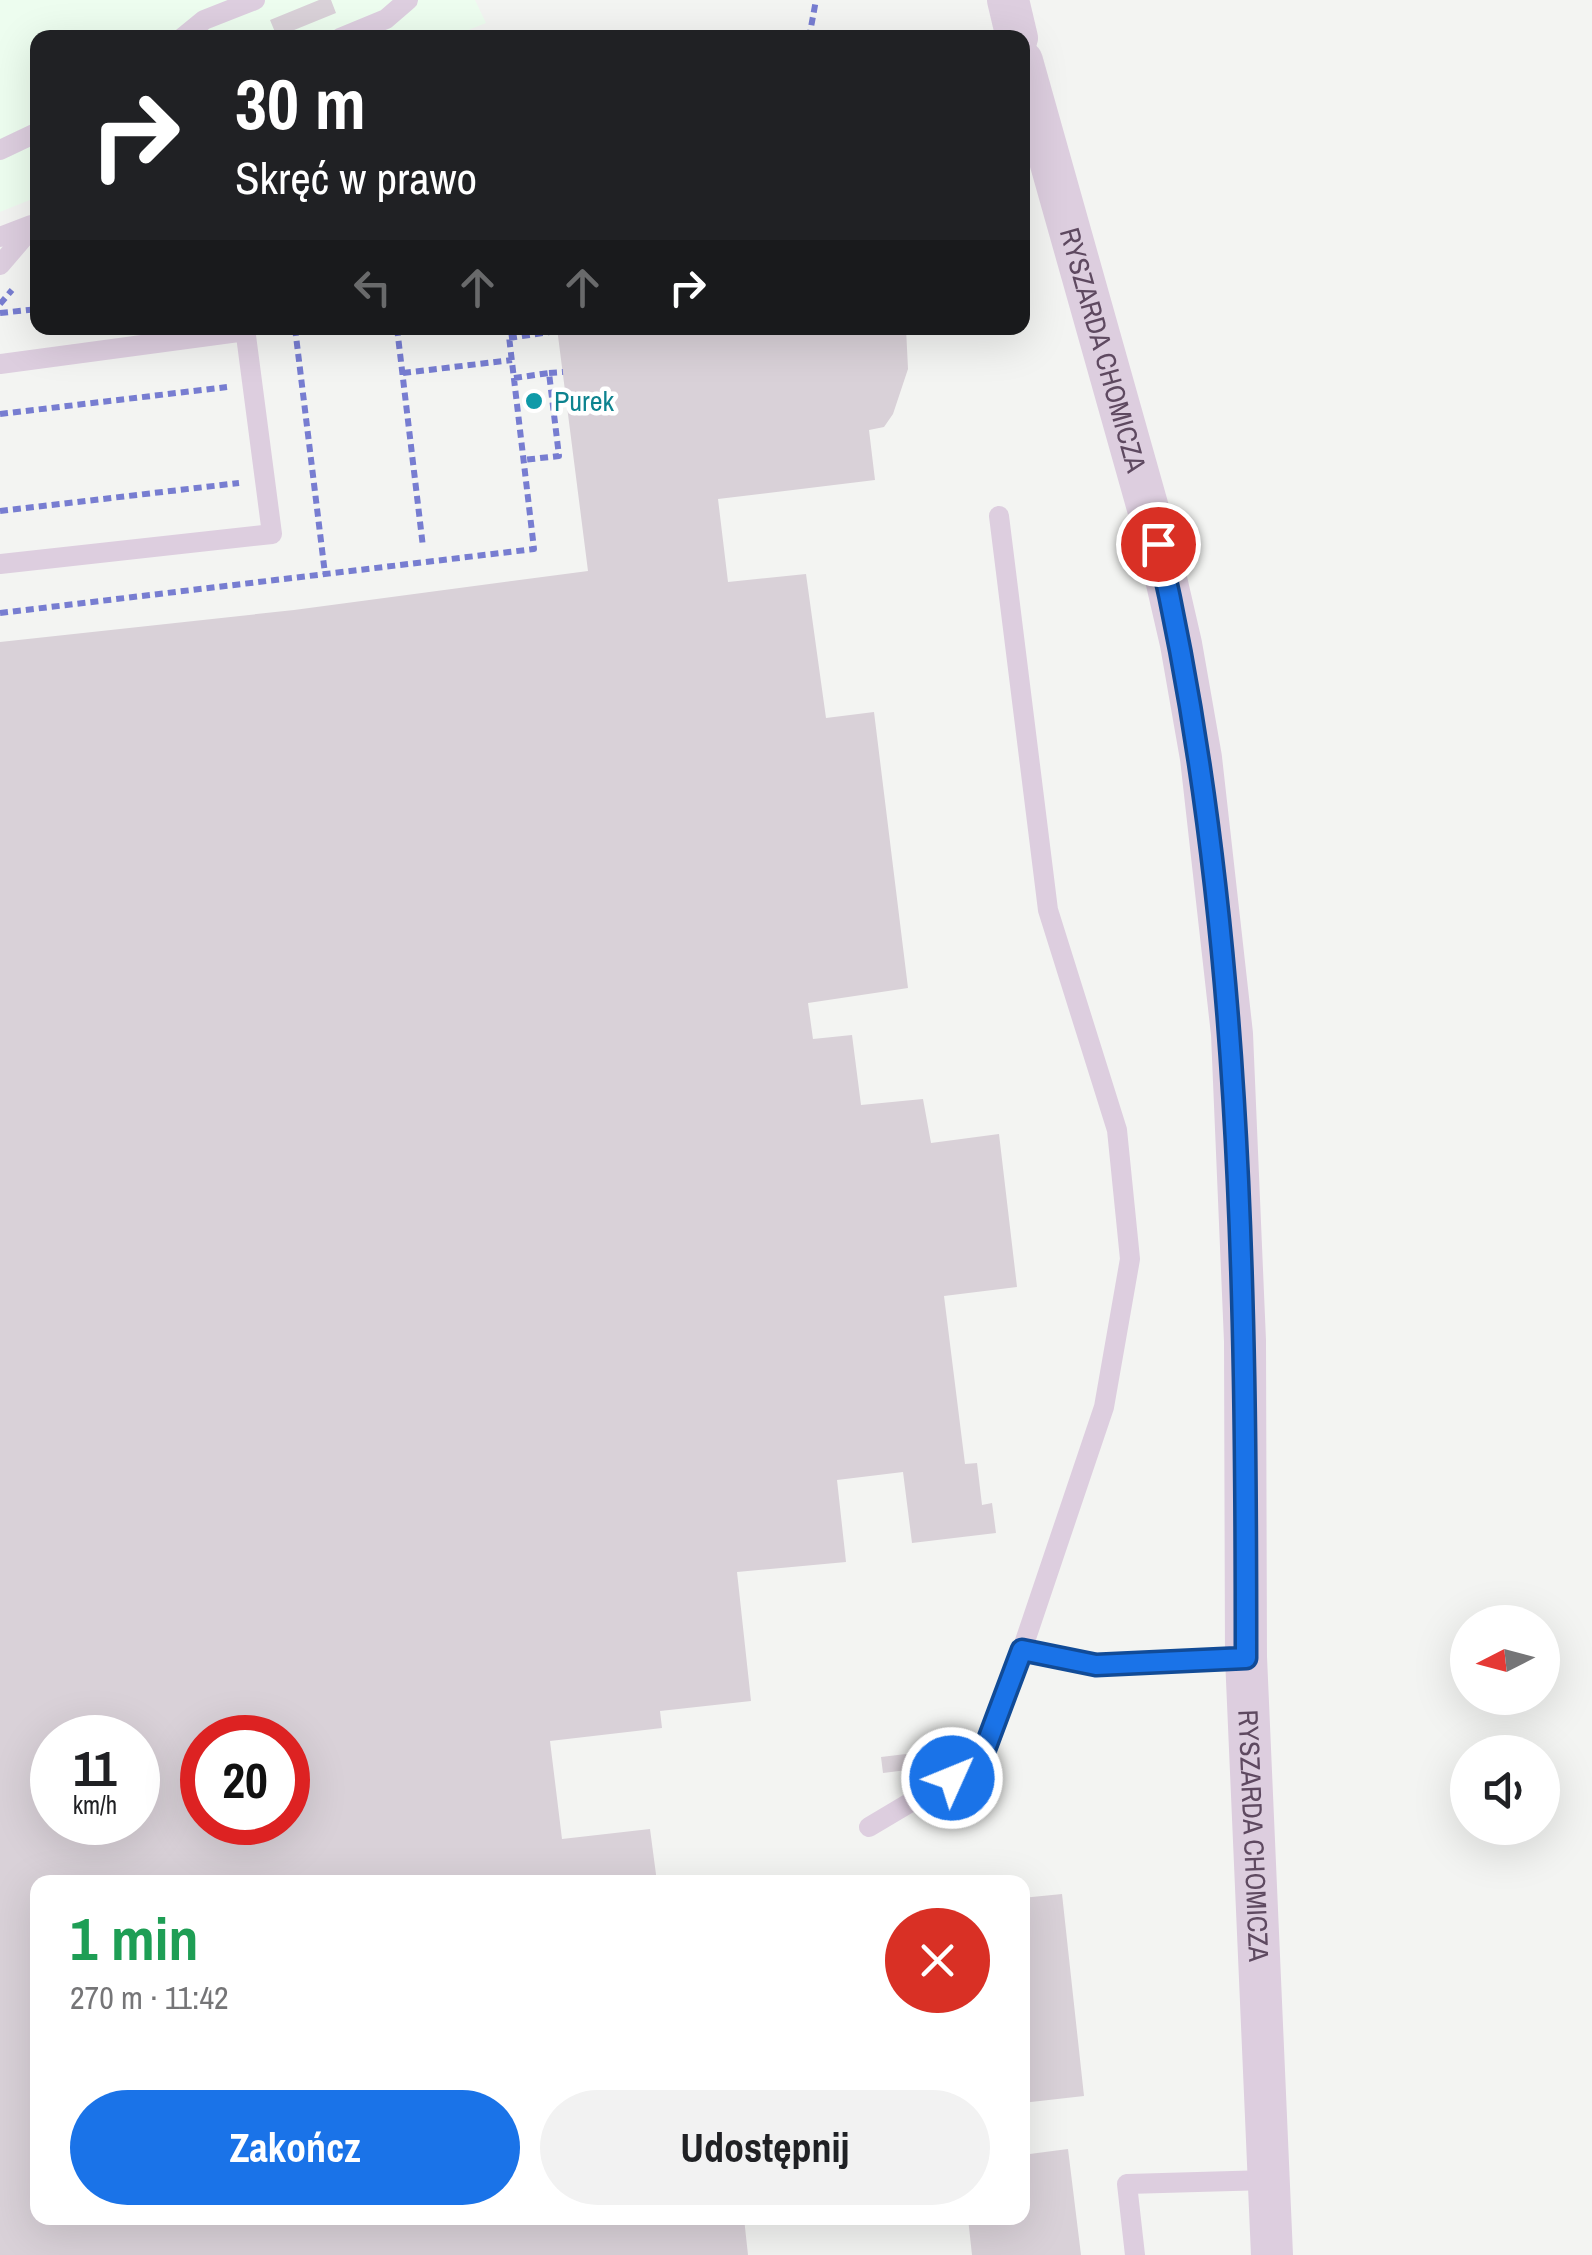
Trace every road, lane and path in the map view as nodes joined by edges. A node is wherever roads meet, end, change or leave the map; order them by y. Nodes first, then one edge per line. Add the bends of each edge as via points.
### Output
1 (255, 0) edge
2 (408, 0) edge
3 (816, 0) edge
4 (1008, 0) edge
5 (192, 30) edge
6 (360, 30) edge
7 (811, 30) edge
8 (1015, 30) edge
9 (1031, 128) edge
10 (30, 136) edge
11 (0, 150) edge
12 (30, 225) edge
13 (30, 230) edge
14 (0, 237) edge
15 (0, 265) edge
16 (30, 310) edge
17 (0, 313) edge
18 (203, 335) edge
19 (246, 335) edge
20 (296, 335) edge
21 (398, 335) edge
22 (529, 335) edge
23 (508, 338) joint
24 (512, 360) junction
25 (0, 364) edge
26 (562, 372) dead end
27 (403, 373) junction
28 (549, 374) junction
29 (514, 378) junction
30 (253, 385) junction
31 (0, 414) edge
32 (523, 460) junction
33 (265, 479) junction
34 (0, 511) edge
35 (999, 516) dead end
36 (424, 547) dead end
37 (0, 564) edge
38 (325, 574) junction
39 (0, 613) edge
40 (1022, 1650) junction
41 (1246, 1658) junction
42 (869, 1826) dead end
43 (1268, 2180) junction
44 (1135, 2255) edge
45 (1272, 2255) edge

1 - 5 lane
2 - 6 lane via 386,20
3 - 7 path
4 - 8 street, RYSZARDA CHOMICZA
9 - 41 street, RYSZARDA CHOMICZA via 1158,544 1200,758 1232,1034 1246,1341
10 - 11 lane
12 - 14 lane
13 - 15 lane
16 - 17 path
18 - 25 lane
19 - 30 lane
20 - 38 path
21 - 27 path
22 - 23 path
23 - 24 path
24 - 27 path
24 - 29 path
26 - 28 path
27 - 36 path
28 - 29 path
28 - 32 path via 560,456
29 - 32 path
30 - 31 path
30 - 33 lane
32 - 38 path via 534,549
33 - 34 path
33 - 37 lane via 272,534
35 - 40 lane via 1048,910 1117,1130 1130,1259 1104,1407
38 - 39 path
40 - 41 lane via 1096,1665
40 - 42 lane via 980,1762
41 - 43 street, RYSZARDA CHOMICZA
43 - 44 lane via 1128,2184
43 - 45 street, RYSZARDA CHOMICZA

